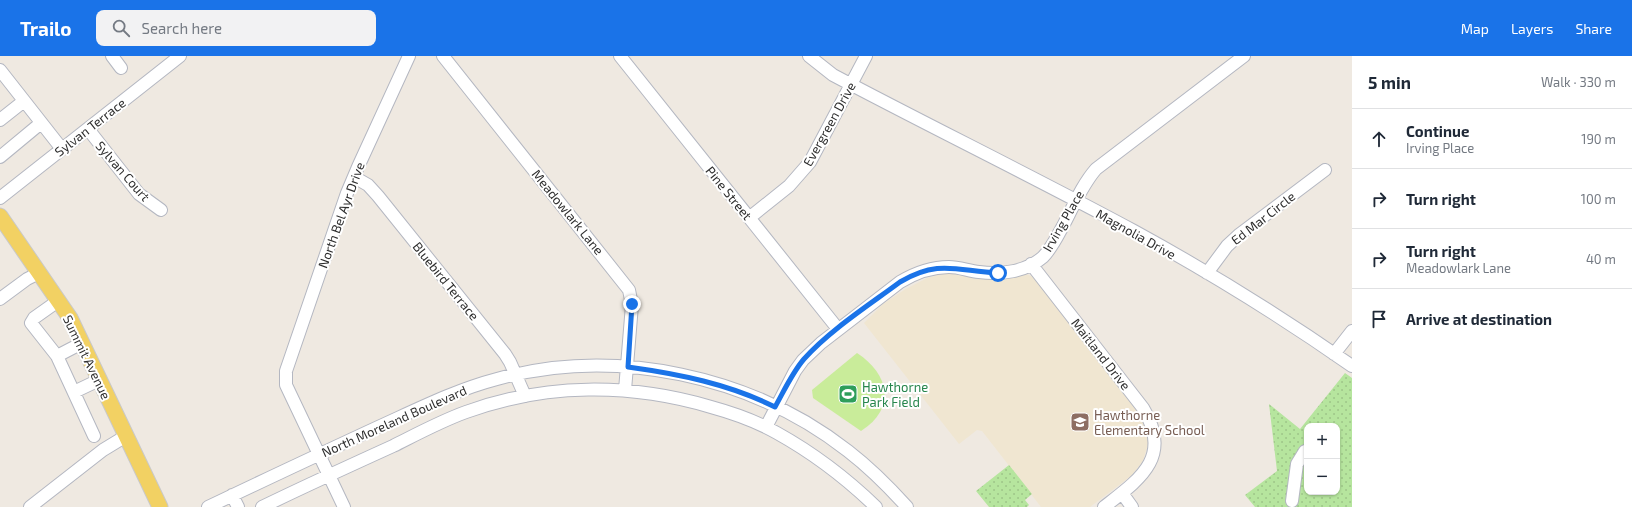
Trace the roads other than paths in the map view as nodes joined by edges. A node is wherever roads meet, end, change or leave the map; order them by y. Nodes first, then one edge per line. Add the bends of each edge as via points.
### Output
1 (112, 56) edge
2 (180, 56) edge
3 (409, 56) edge
4 (443, 56) edge
5 (620, 56) edge
6 (809, 56) edge
7 (866, 56) edge
8 (1244, 56) edge
9 (121, 68) dead end
10 (2, 76) edge
11 (851, 84) junction
12 (24, 101) junction
13 (0, 120) edge
14 (41, 123) junction
15 (88, 129) junction
16 (62, 150) junction
17 (0, 157) edge
18 (1325, 170) dead end
19 (354, 177) junction
20 (0, 198) edge
21 (1076, 201) junction
22 (161, 210) dead end
23 (749, 218) junction
24 (2, 222) edge
25 (1031, 264) junction
26 (39, 273) junction
27 (1208, 273) junction
28 (0, 299) edge
29 (58, 301) junction
30 (838, 329) junction
31 (1352, 331) edge
32 (82, 343) junction
33 (1334, 354) junction
34 (57, 356) junction
35 (1352, 366) edge
36 (628, 367) junction
37 (516, 374) junction
38 (99, 380) junction
39 (626, 390) junction
40 (74, 392) junction
41 (525, 396) junction
42 (775, 407) junction
43 (766, 427) junction
44 (94, 436) dead end
45 (126, 436) junction
46 (1304, 453) edge
47 (319, 454) junction
48 (329, 475) junction
49 (1122, 493) junction
50 (232, 495) junction
51 (1292, 501) dead end
52 (30, 507) edge
53 (160, 507) edge
54 (208, 507) edge
55 (238, 507) edge
56 (262, 507) edge
57 (344, 507) edge
58 (876, 507) edge
59 (907, 507) edge
60 (1104, 507) edge
61 (1132, 507) edge

1 - 9 street
2 - 15 street, Sylvan Terrace
3 - 19 street, North Bel Ayr Drive
4 - 36 street, Meadowlark Lane via 629,290 632,304
5 - 23 street, Pine Street
6 - 11 street, Magnolia Drive via 824,69
7 - 11 street, Evergreen Drive
8 - 21 street, Irving Place via 1096,169 1086,181
10 - 12 street
11 - 21 street, Magnolia Drive
11 - 23 street, Evergreen Drive via 810,162 789,186
12 - 13 street
12 - 14 street
14 - 16 street
14 - 17 street
15 - 16 street, Sylvan Terrace
15 - 22 street, Sylvan Court via 139,194
16 - 20 street, Sylvan Terrace
18 - 27 street, Ed Mar Circle via 1236,238 1217,258
19 - 37 street, Bluebird Terrace via 368,185 378,196 505,354
19 - 47 street, North Bel Ayr Drive via 294,345 285,378
21 - 25 street, Irving Place via 1050,250
21 - 27 street, Magnolia Drive
23 - 30 street, Pine Street
24 - 26 main road, Summit Avenue
25 - 30 street, Irving Place via 1011,272 998,273 950,267 924,270 900,282
25 - 49 street, Maitland Drive via 1143,408 1152,424 1155,442 1149,466 1141,478
26 - 28 street via 26,279
26 - 29 main road, Summit Avenue
27 - 33 street, Magnolia Drive
29 - 32 main road, Summit Avenue
29 - 34 street via 31,323
30 - 42 street, Irving Place via 803,360
31 - 33 street
32 - 34 street
32 - 38 main road, Summit Avenue
33 - 35 street, Magnolia Drive
34 - 40 street
36 - 37 street, North Moreland Boulevard via 569,367
36 - 39 street, Meadowlark Lane
36 - 42 street, North Moreland Boulevard via 669,372 703,380 755,397
37 - 41 street, Bluebird Terrace
37 - 47 street, North Moreland Boulevard via 455,392
38 - 40 street
38 - 45 main road, Summit Avenue
39 - 41 street, North Moreland Boulevard via 568,390
39 - 43 street, North Moreland Boulevard via 689,400
40 - 44 street
41 - 48 street, North Moreland Boulevard via 466,412
42 - 43 street, Irving Place
42 - 59 street, North Moreland Boulevard via 848,450
43 - 58 street, North Moreland Boulevard via 811,453 842,476
45 - 52 street via 103,450
45 - 53 main road, Summit Avenue
46 - 51 street via 1297,464
47 - 48 street
47 - 50 street, North Moreland Boulevard
48 - 56 street, North Moreland Boulevard
48 - 57 street
49 - 60 street, Maitland Drive
49 - 61 street
50 - 54 street, North Moreland Boulevard
50 - 55 street

